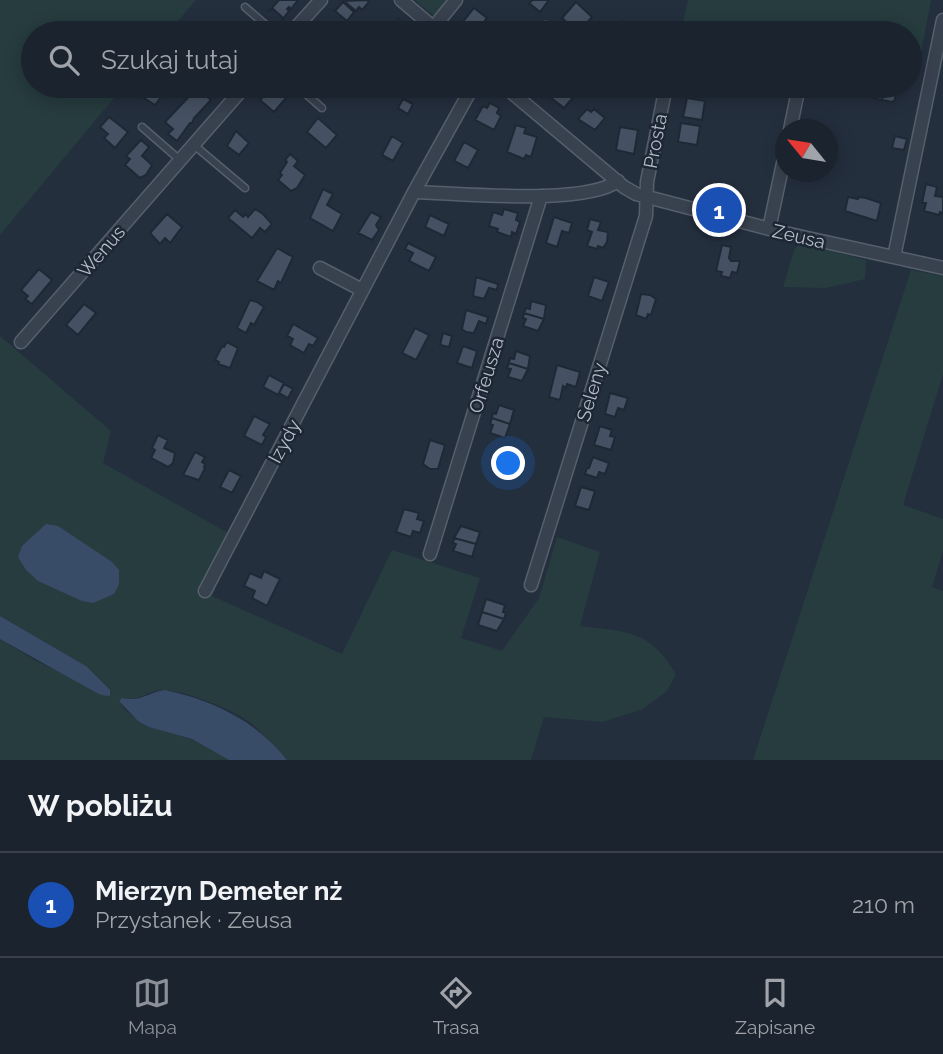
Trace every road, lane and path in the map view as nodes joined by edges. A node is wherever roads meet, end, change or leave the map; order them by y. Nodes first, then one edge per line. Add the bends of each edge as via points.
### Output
1 (321, 0) edge
2 (401, 0) edge
3 (456, 0) edge
4 (245, 7) dead end
5 (943, 20) edge
6 (261, 21) edge
7 (302, 21) edge
8 (426, 21) edge
9 (443, 21) edge
10 (234, 98) edge
11 (311, 98) edge
12 (466, 98) edge
13 (518, 98) edge
14 (664, 98) edge
15 (797, 98) edge
16 (322, 107) dead end
17 (792, 119) edge
18 (142, 127) dead end
19 (194, 145) junction
20 (180, 160) junction
21 (618, 181) junction
22 (779, 182) edge
23 (244, 188) dead end
24 (414, 192) junction
25 (541, 196) junction
26 (646, 197) junction
27 (769, 229) junction
28 (894, 257) junction
29 (320, 268) dead end
30 (943, 268) edge
31 (362, 290) junction
32 (21, 342) dead end
33 (430, 554) dead end
34 (531, 585) dead end
35 (205, 591) dead end

1 - 7 street
2 - 8 street
3 - 9 street
4 - 6 lane
5 - 28 street
10 - 19 street, Wenus
11 - 16 lane
12 - 24 street, Izydy
13 - 21 street, Zeusa
14 - 26 street, Prosta
15 - 17 street
18 - 20 lane
19 - 20 street, Wenus
19 - 23 lane
20 - 32 street, Wenus
21 - 25 street via 592,191
21 - 26 street, Zeusa
22 - 27 street
24 - 25 street
24 - 31 street, Izydy
25 - 33 street, Orfeusza
26 - 27 street, Zeusa
26 - 34 street, Seleny via 646,216
27 - 28 street, Zeusa
28 - 30 street, Zeusa
29 - 31 street
31 - 35 street, Izydy

